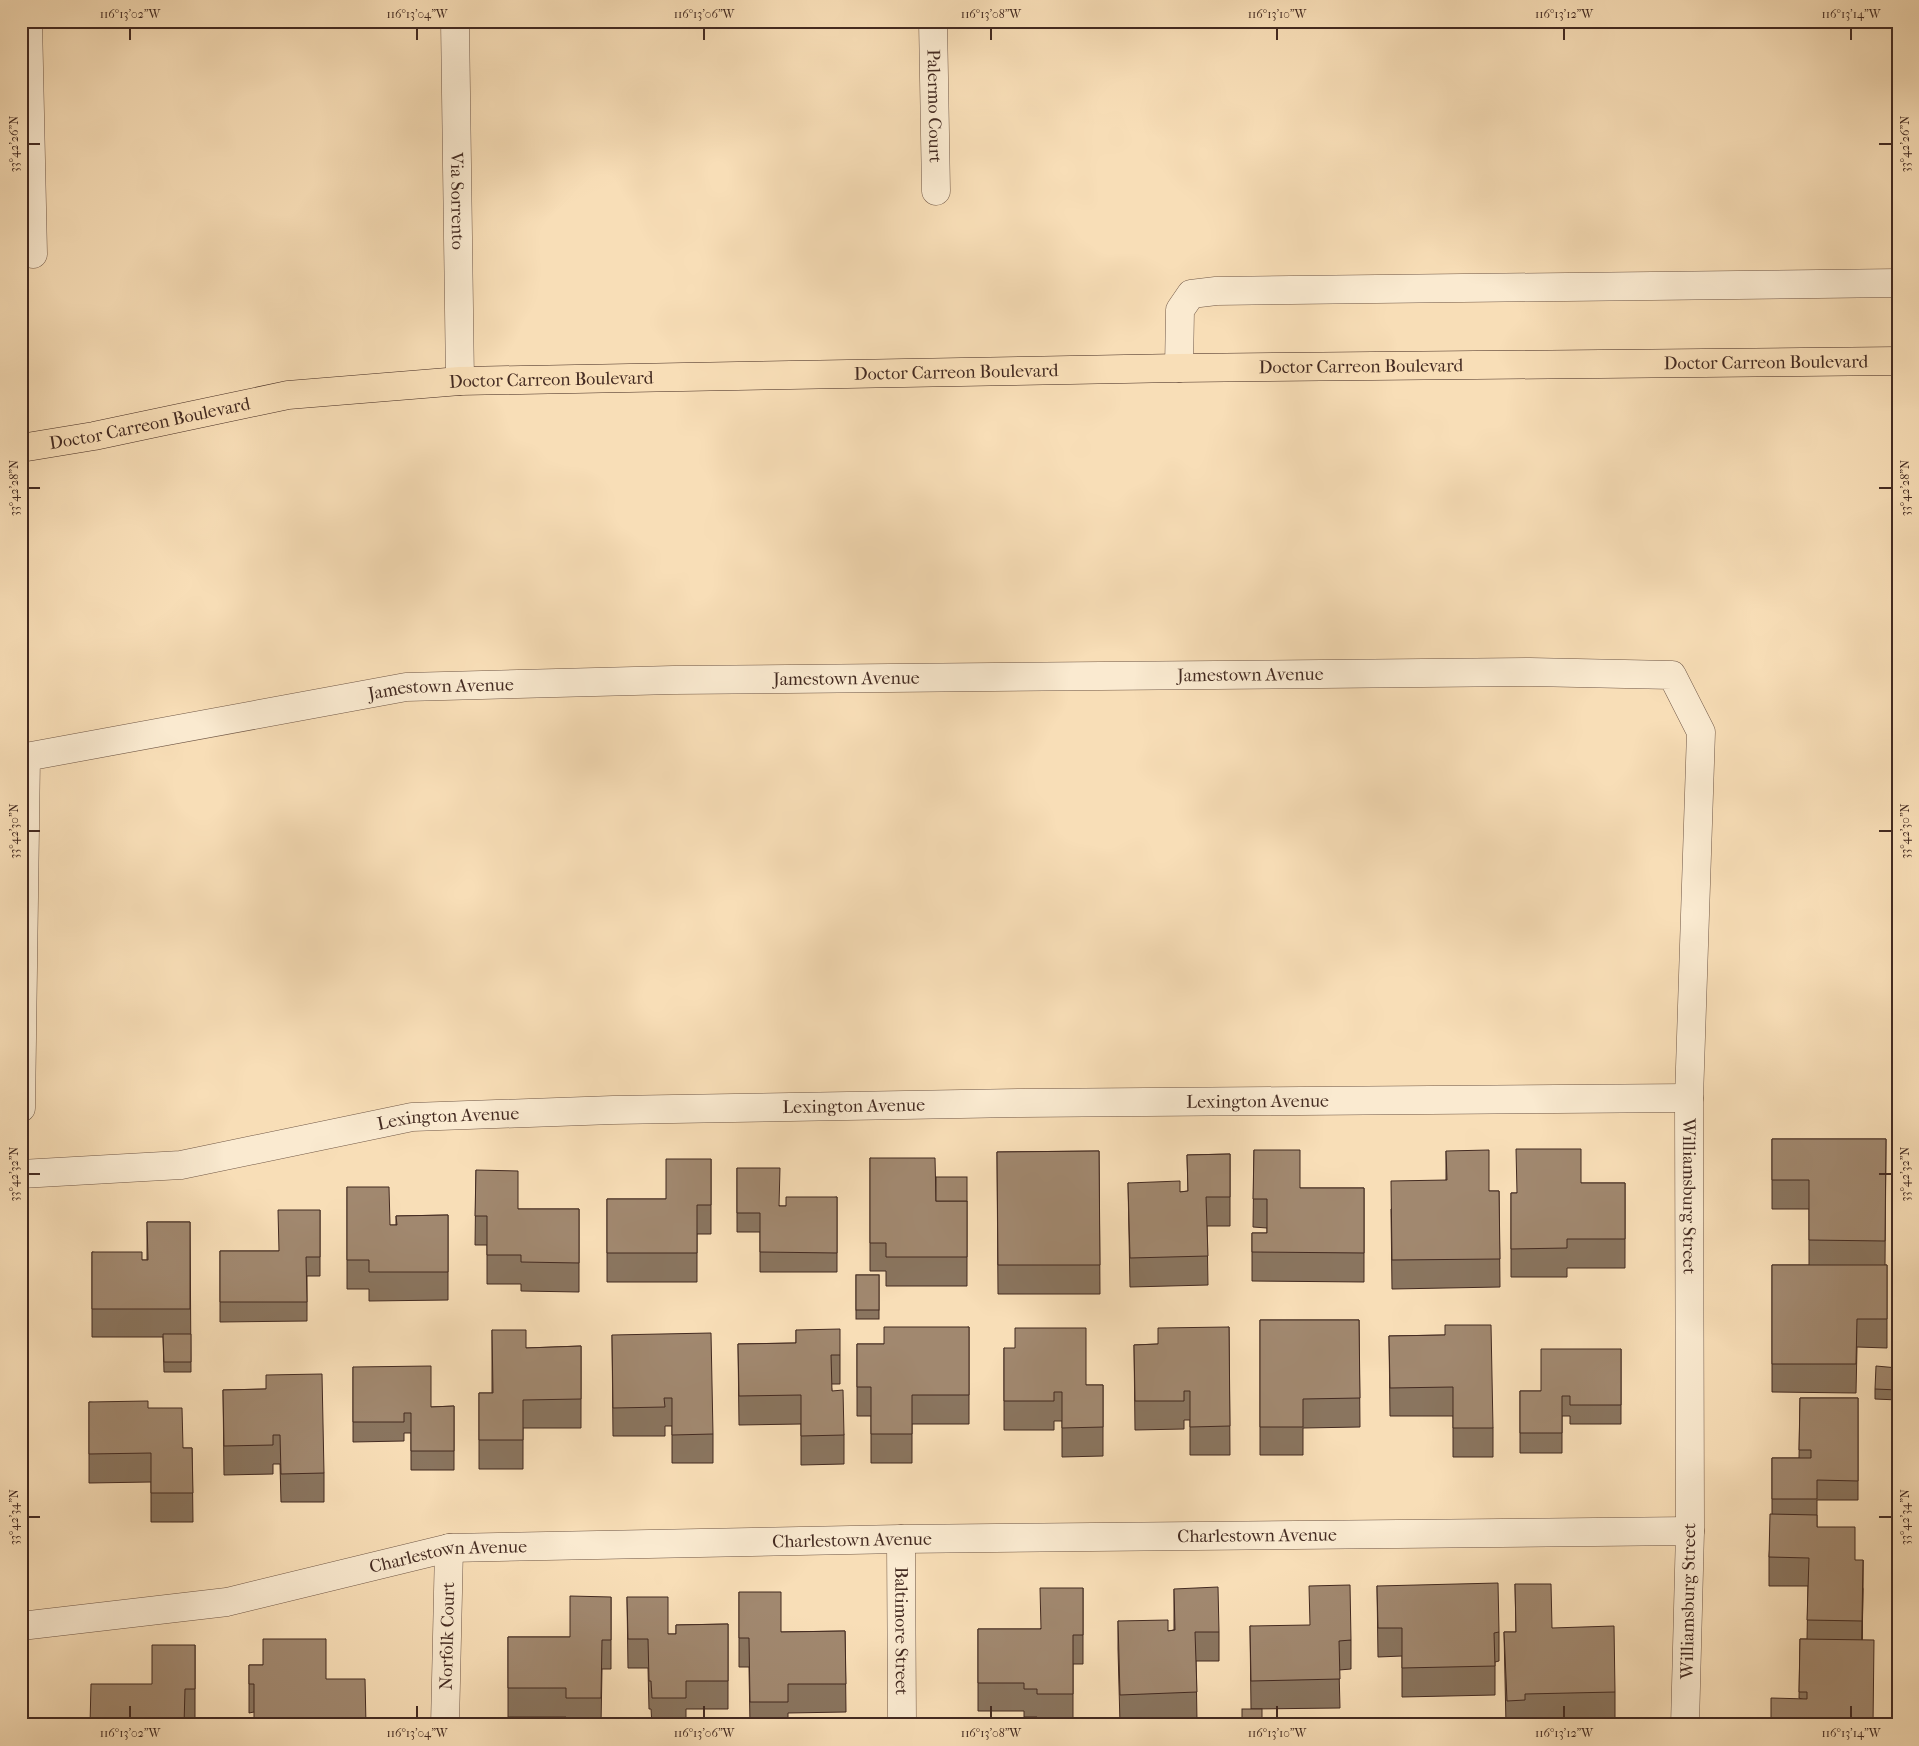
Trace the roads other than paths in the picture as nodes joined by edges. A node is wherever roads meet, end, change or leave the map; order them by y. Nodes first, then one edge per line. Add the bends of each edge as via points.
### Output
1 (28, 21) edge
2 (455, 21) edge
3 (932, 21) edge
4 (936, 191) dead end
5 (33, 254) dead end
6 (1898, 283) edge
7 (1898, 362) edge
8 (1179, 368) junction
9 (460, 381) junction
10 (21, 448) edge
11 (1672, 675) joint
12 (1689, 1098) junction
13 (21, 1108) edge
14 (21, 1174) edge
15 (1690, 1531) junction
16 (901, 1539) junction
17 (449, 1548) junction
18 (21, 1626) edge
19 (445, 1725) edge
20 (902, 1725) edge
21 (1685, 1725) edge

1 - 5 street
2 - 9 street, Via Sorrento
3 - 4 street, Palermo Court
6 - 8 street via 1216,291 1191,294 1180,310
7 - 8 main road, Doctor Carreon Boulevard
8 - 9 main road, Doctor Carreon Boulevard
9 - 10 main road, Doctor Carreon Boulevard via 288,395
11 - 12 street, Williamsburg Street via 1701,732
11 - 13 street, Jamestown Avenue via 1500,672 672,680 406,687 26,757
12 - 14 street, Lexington Avenue via 1001,1103 412,1117 181,1165
12 - 15 street, Williamsburg Street
15 - 16 street, Charlestown Avenue
15 - 21 street, Williamsburg Street
16 - 17 street, Charlestown Avenue
16 - 20 street, Baltimore Street
17 - 18 street, Charlestown Avenue via 227,1602
17 - 19 street, Norfolk Court

